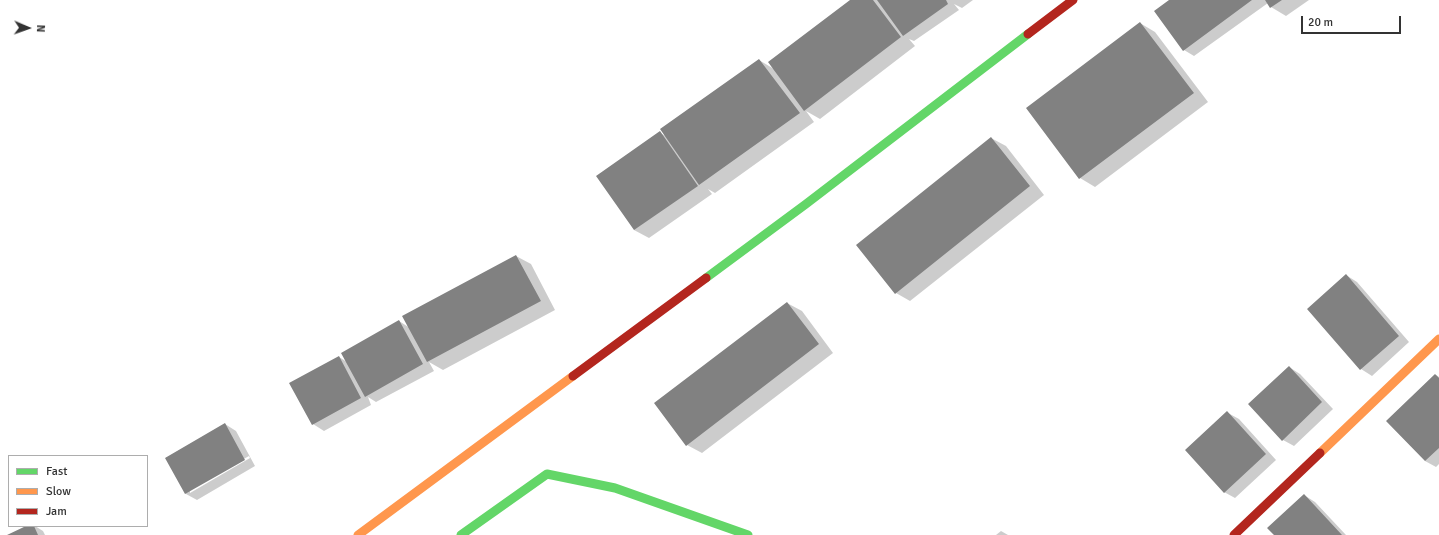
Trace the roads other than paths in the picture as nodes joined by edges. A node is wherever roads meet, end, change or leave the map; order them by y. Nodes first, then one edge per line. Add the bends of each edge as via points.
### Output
1 (1073, 0) edge
2 (1439, 339) edge
3 (358, 535) edge
4 (461, 535) edge
5 (748, 535) edge
6 (1234, 535) edge

1 - 3 main road via 799,209
2 - 6 main road
4 - 5 main road via 547,474 615,488

